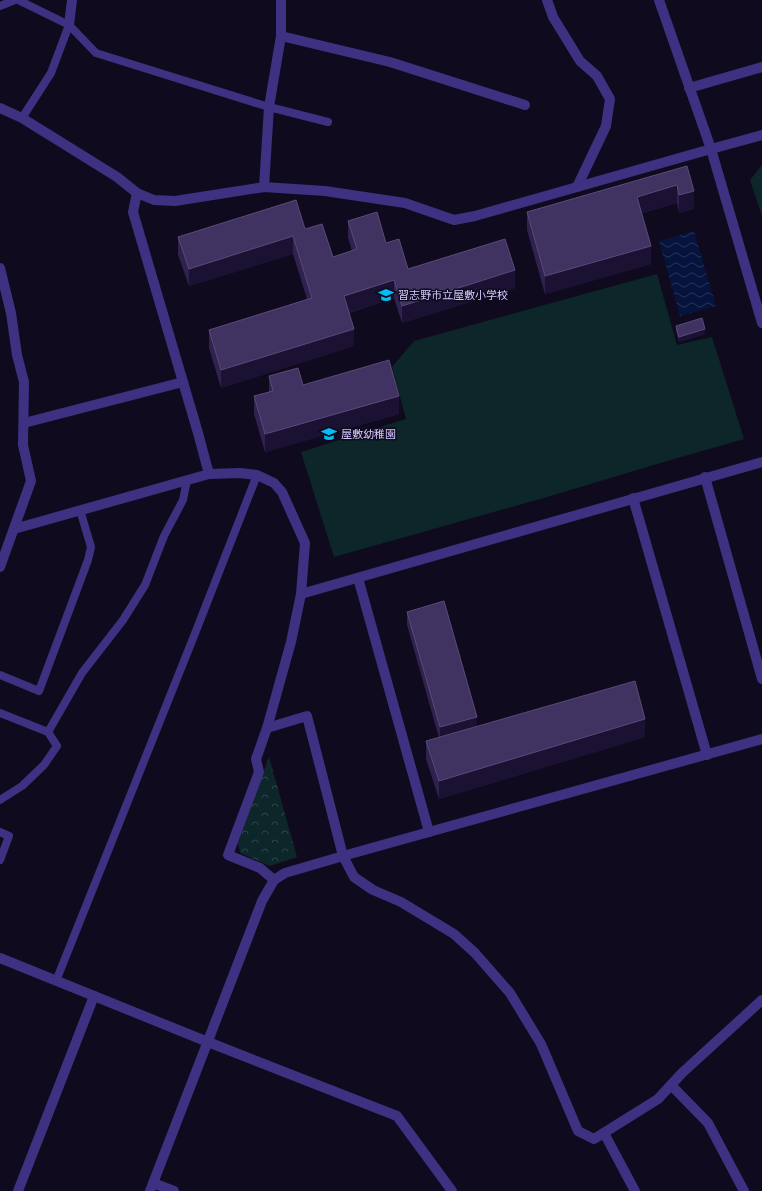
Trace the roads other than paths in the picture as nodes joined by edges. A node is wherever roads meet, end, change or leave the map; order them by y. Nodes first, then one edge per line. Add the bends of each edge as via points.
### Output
1 (14, 0) edge
2 (18, 0) edge
3 (72, 0) edge
4 (281, 0) edge
5 (547, 0) edge
6 (659, 0) edge
7 (0, 6) edge
8 (69, 25) junction
9 (281, 36) junction
10 (762, 67) edge
11 (689, 88) junction
12 (525, 105) dead end
13 (269, 107) junction
14 (0, 108) edge
15 (22, 118) junction
16 (328, 122) dead end
17 (762, 135) edge
18 (711, 149) junction
19 (264, 187) junction
20 (577, 187) junction
21 (137, 193) junction
22 (0, 268) edge
23 (762, 323) edge
24 (183, 382) junction
25 (24, 423) junction
26 (762, 462) edge
27 (209, 474) junction
28 (257, 475) junction
29 (705, 477) junction
30 (187, 480) junction
31 (632, 498) junction
32 (80, 510) junction
33 (14, 529) junction
34 (0, 567) edge
35 (358, 578) junction
36 (301, 594) junction
37 (0, 675) edge
38 (762, 679) edge
39 (0, 713) edge
40 (267, 728) junction
41 (48, 732) junction
42 (762, 740) edge
43 (707, 755) junction
44 (0, 800) edge
45 (0, 832) edge
46 (429, 832) junction
47 (342, 856) junction
48 (0, 860) edge
49 (274, 880) junction
50 (0, 958) edge
51 (56, 981) junction
52 (94, 996) junction
53 (762, 1000) edge
54 (208, 1042) junction
55 (671, 1085) junction
56 (604, 1133) junction
57 (151, 1187) edge
58 (18, 1191) edge
59 (174, 1191) edge
60 (452, 1191) edge
61 (634, 1191) edge
62 (744, 1191) edge

1 - 7 lane
2 - 8 lane
3 - 8 street
4 - 9 street
5 - 20 street via 580,61 597,76 610,99 606,126
6 - 11 street
8 - 13 lane via 96,53
8 - 15 lane via 51,73
9 - 12 street via 390,62
9 - 13 street
10 - 11 street
11 - 18 street
13 - 16 lane
13 - 19 street
14 - 15 street
15 - 21 street via 117,177
17 - 18 street
18 - 20 street
18 - 23 street
19 - 20 street via 325,191 405,203 454,220
19 - 21 street via 175,201 154,200
21 - 24 street via 133,212
22 - 25 street via 24,382
24 - 25 street
24 - 27 street
25 - 33 street via 23,444 31,481
26 - 29 street
27 - 28 street
27 - 30 street
28 - 36 street via 274,483 282,492 305,543
28 - 51 lane
29 - 31 street
29 - 38 street
30 - 32 street
30 - 41 lane via 183,500 164,536 145,584 123,620 82,674
31 - 35 street
31 - 43 street
32 - 33 street
32 - 37 lane via 91,547 39,691
33 - 34 street
35 - 36 street
35 - 46 street
36 - 40 street via 291,642
39 - 41 lane
40 - 47 street via 307,716
40 - 49 street via 256,759 259,772 228,855 260,868
41 - 44 lane via 57,746 44,765 22,786
42 - 43 street
43 - 46 street
45 - 48 lane via 9,836
46 - 47 street
47 - 49 street via 285,873
47 - 56 street via 354,877 454,934 475,953 510,994 541,1044 578,1131 594,1139
49 - 54 street via 262,901
50 - 51 street
51 - 52 street
52 - 54 street
52 - 58 street
53 - 55 street
54 - 57 street
54 - 60 street via 397,1116
55 - 56 street via 658,1099
55 - 62 street via 708,1123
56 - 61 street
57 - 59 street

